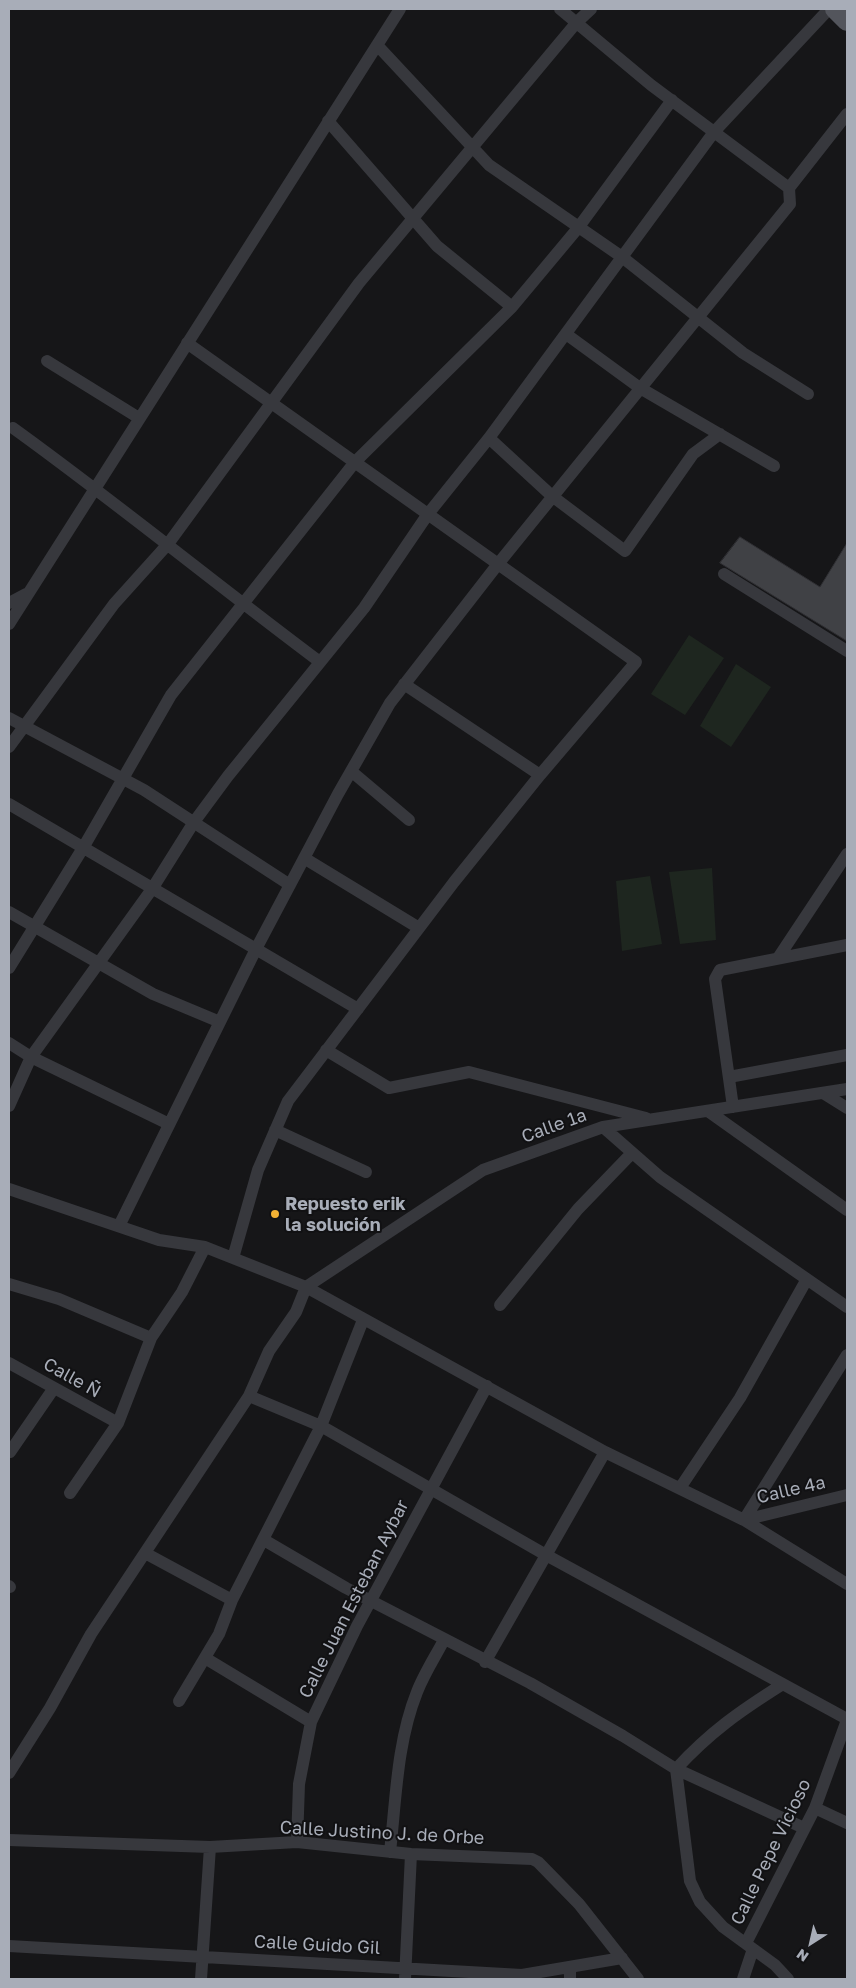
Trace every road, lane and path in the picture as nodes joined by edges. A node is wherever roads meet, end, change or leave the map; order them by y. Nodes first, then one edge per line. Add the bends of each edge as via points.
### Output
1 (400, 9) edge
2 (560, 9) edge
3 (591, 9) edge
4 (829, 9) edge
5 (835, 9) edge
6 (577, 22) junction
7 (847, 22) edge
8 (377, 45) junction
9 (672, 100) junction
10 (847, 114) edge
11 (328, 121) junction
12 (714, 132) junction
13 (472, 147) junction
14 (789, 188) junction
15 (413, 219) junction
16 (578, 228) junction
17 (622, 257) junction
18 (512, 307) junction
19 (699, 316) junction
20 (566, 334) junction
21 (187, 343) junction
22 (46, 360) dead end
23 (640, 388) junction
24 (808, 394) dead end
25 (272, 403) junction
26 (139, 418) junction
27 (13, 428) dead end
28 (720, 434) junction
29 (489, 438) junction
30 (355, 462) junction
31 (774, 466) dead end
32 (95, 488) junction
33 (552, 496) junction
34 (428, 514) junction
35 (168, 544) junction
36 (498, 564) junction
37 (724, 574) dead end
38 (29, 593) junction
39 (9, 603) edge
40 (243, 604) junction
41 (9, 624) edge
42 (847, 651) edge
43 (320, 662) junction
44 (404, 684) junction
45 (9, 718) edge
46 (23, 725) junction
47 (9, 747) edge
48 (351, 771) junction
49 (540, 774) junction
50 (121, 778) junction
51 (10, 807) edge
52 (410, 820) dead end
53 (194, 822) junction
54 (83, 848) junction
55 (847, 854) edge
56 (304, 858) junction
57 (290, 885) junction
58 (152, 889) junction
59 (9, 912) edge
60 (35, 927) junction
61 (419, 928) junction
62 (847, 945) edge
63 (256, 949) junction
64 (778, 958) junction
65 (98, 965) junction
66 (9, 968) edge
67 (358, 1009) junction
68 (220, 1022) junction
69 (9, 1043) edge
70 (326, 1050) junction
71 (847, 1055) edge
72 (31, 1057) junction
73 (729, 1077) junction
74 (847, 1089) edge
75 (823, 1093) junction
76 (9, 1106) edge
77 (733, 1107) junction
78 (847, 1108) edge
79 (708, 1111) junction
80 (651, 1120) junction
81 (169, 1124) junction
82 (603, 1127) junction
83 (275, 1130) junction
84 (632, 1152) junction
85 (366, 1172) dead end
86 (9, 1189) edge
87 (847, 1210) edge
88 (119, 1226) junction
89 (206, 1247) junction
90 (233, 1258) junction
91 (807, 1279) junction
92 (9, 1284) edge
93 (306, 1287) junction
94 (500, 1305) dead end
95 (847, 1307) edge
96 (363, 1320) junction
97 (152, 1338) junction
98 (847, 1355) edge
99 (9, 1363) edge
100 (487, 1386) junction
101 (54, 1388) junction
102 (249, 1396) junction
103 (118, 1423) junction
104 (321, 1426) junction
105 (10, 1452) dead end
106 (605, 1452) junction
107 (431, 1487) junction
108 (680, 1488) junction
109 (70, 1492) dead end
110 (847, 1495) edge
111 (744, 1520) junction
112 (264, 1540) junction
113 (145, 1553) junction
114 (546, 1555) junction
115 (847, 1584) edge
116 (232, 1600) junction
117 (372, 1601) junction
118 (444, 1640) junction
119 (205, 1658) junction
120 (486, 1662) junction
121 (783, 1684) junction
122 (179, 1701) dead end
123 (847, 1720) edge
124 (311, 1722) junction
125 (676, 1769) junction
126 (9, 1772) edge
127 (815, 1808) junction
128 (847, 1823) edge
129 (804, 1828) junction
130 (9, 1840) edge
131 (298, 1842) junction
132 (210, 1847) junction
133 (390, 1852) junction
134 (411, 1854) junction
135 (9, 1946) edge
136 (750, 1946) junction
137 (202, 1957) junction
138 (622, 1958) junction
139 (406, 1973) edge
140 (570, 1973) edge
141 (201, 1979) edge
142 (638, 1979) edge
143 (743, 1979) edge
144 (788, 1979) edge

1 - 8 street
2 - 6 street
3 - 6 street
4 - 12 street
5 - 7 main road
6 - 9 street
6 - 13 street
8 - 11 street
8 - 13 street
9 - 12 street
9 - 16 street
10 - 14 street
11 - 15 street
11 - 21 street
12 - 14 street
12 - 17 street
13 - 15 street
13 - 16 street via 489,165
14 - 19 street via 790,204
15 - 18 street via 437,246
15 - 25 street via 359,283
16 - 17 street
16 - 18 street
17 - 19 street
17 - 20 street
18 - 30 street
19 - 23 street
19 - 24 street via 743,353
20 - 23 street
20 - 29 street
21 - 25 street
21 - 26 street
22 - 26 street
23 - 28 street
23 - 33 street
25 - 30 street
25 - 35 street
26 - 32 street
27 - 32 street
28 - 31 street
28 - 33 street via 693,454 625,551
29 - 33 street
29 - 34 street
30 - 34 street
30 - 40 street
32 - 35 street
32 - 38 street
33 - 36 street
34 - 36 street
34 - 43 street via 364,608
35 - 40 street
35 - 46 street via 114,604
36 - 44 street
36 - 49 street via 636,662
37 - 42 street
38 - 39 street
38 - 41 street
40 - 43 street
40 - 50 street via 171,695
43 - 53 street
44 - 48 street
44 - 49 street
45 - 46 street
46 - 47 street
46 - 50 street
48 - 52 street
48 - 56 street
49 - 61 street
50 - 53 street
50 - 54 street
51 - 54 street
53 - 57 street
53 - 58 street
54 - 58 street
54 - 60 street
55 - 64 street
56 - 57 street
56 - 61 street
57 - 63 street
58 - 63 street
58 - 65 street
59 - 60 street
60 - 65 street
60 - 66 street
61 - 67 street
62 - 64 street
63 - 67 street
63 - 68 street
64 - 73 street via 717,973 715,979
65 - 68 street via 153,994
65 - 72 street
67 - 70 street
68 - 81 street
69 - 72 street
70 - 80 street via 389,1088 468,1072
70 - 83 street via 288,1101
71 - 73 street
72 - 76 street
72 - 81 street
73 - 77 street
74 - 75 street, Calle 1ª
75 - 77 street, Calle 1ª
75 - 78 street
77 - 79 street, Calle 1ª
79 - 80 street, Calle 1ª
79 - 87 street
80 - 82 street, Calle 1ª
81 - 88 street
82 - 84 street
82 - 93 street, Calle 1ª via 483,1170
83 - 85 street
83 - 90 street via 258,1170
84 - 91 street via 660,1177
84 - 94 street via 578,1209
86 - 88 street
88 - 89 street via 159,1240
89 - 90 street
89 - 97 street
90 - 93 street
91 - 95 street
91 - 108 street via 740,1398
92 - 97 street
93 - 96 street
93 - 102 street via 296,1312 269,1351
96 - 100 street
96 - 104 street
97 - 103 street
98 - 111 street
99 - 101 street, Calle Ñ
100 - 106 street
100 - 107 street, Calle Juan Esteban Aybar
101 - 103 street, Calle Ñ
101 - 105 street
102 - 104 street
102 - 113 street
103 - 109 street
104 - 107 street
104 - 112 street
106 - 108 street
106 - 114 street
107 - 114 street
107 - 117 street, Calle Juan Esteban Aybar
108 - 111 street
110 - 111 street, Calle 4ª
111 - 115 street
112 - 116 street
112 - 117 street
113 - 116 street
113 - 126 street via 91,1634 50,1708
114 - 120 street
114 - 121 street
116 - 119 street via 219,1634
117 - 118 street
117 - 124 street, Calle Juan Esteban Aybar
118 - 120 street
118 - 133 street via 417,1691 401,1749
119 - 122 street
119 - 124 street
120 - 125 street via 539,1688
121 - 123 street
121 - 125 street via 732,1716 700,1742
123 - 127 street, Calle Pepe Vicioso
124 - 131 street, Calle Juan Esteban Aybar via 299,1784
125 - 129 street
125 - 136 street via 690,1881 700,1902 723,1927
127 - 128 street
127 - 129 street, Calle Pepe Vicioso
129 - 136 street, Calle Pepe Vicioso
130 - 132 street, Calle Justino J. de Orbe
131 - 132 street, Calle Justino J. de Orbe
131 - 133 street, Calle Justino J. de Orbe
132 - 137 street
133 - 134 street, Calle Justino J. de Orbe
134 - 138 street, Calle Justino J. de Orbe via 513,1857 538,1862 579,1904
134 - 139 street
135 - 137 street, Calle Guido Gil
136 - 143 street, Calle Pepe Vicioso
136 - 144 street
137 - 139 street, Calle Guido Gil
137 - 141 street
138 - 140 street, Calle Guido Gil
138 - 142 street, Calle Justino J. de Orbe
139 - 140 street, Calle Guido Gil

